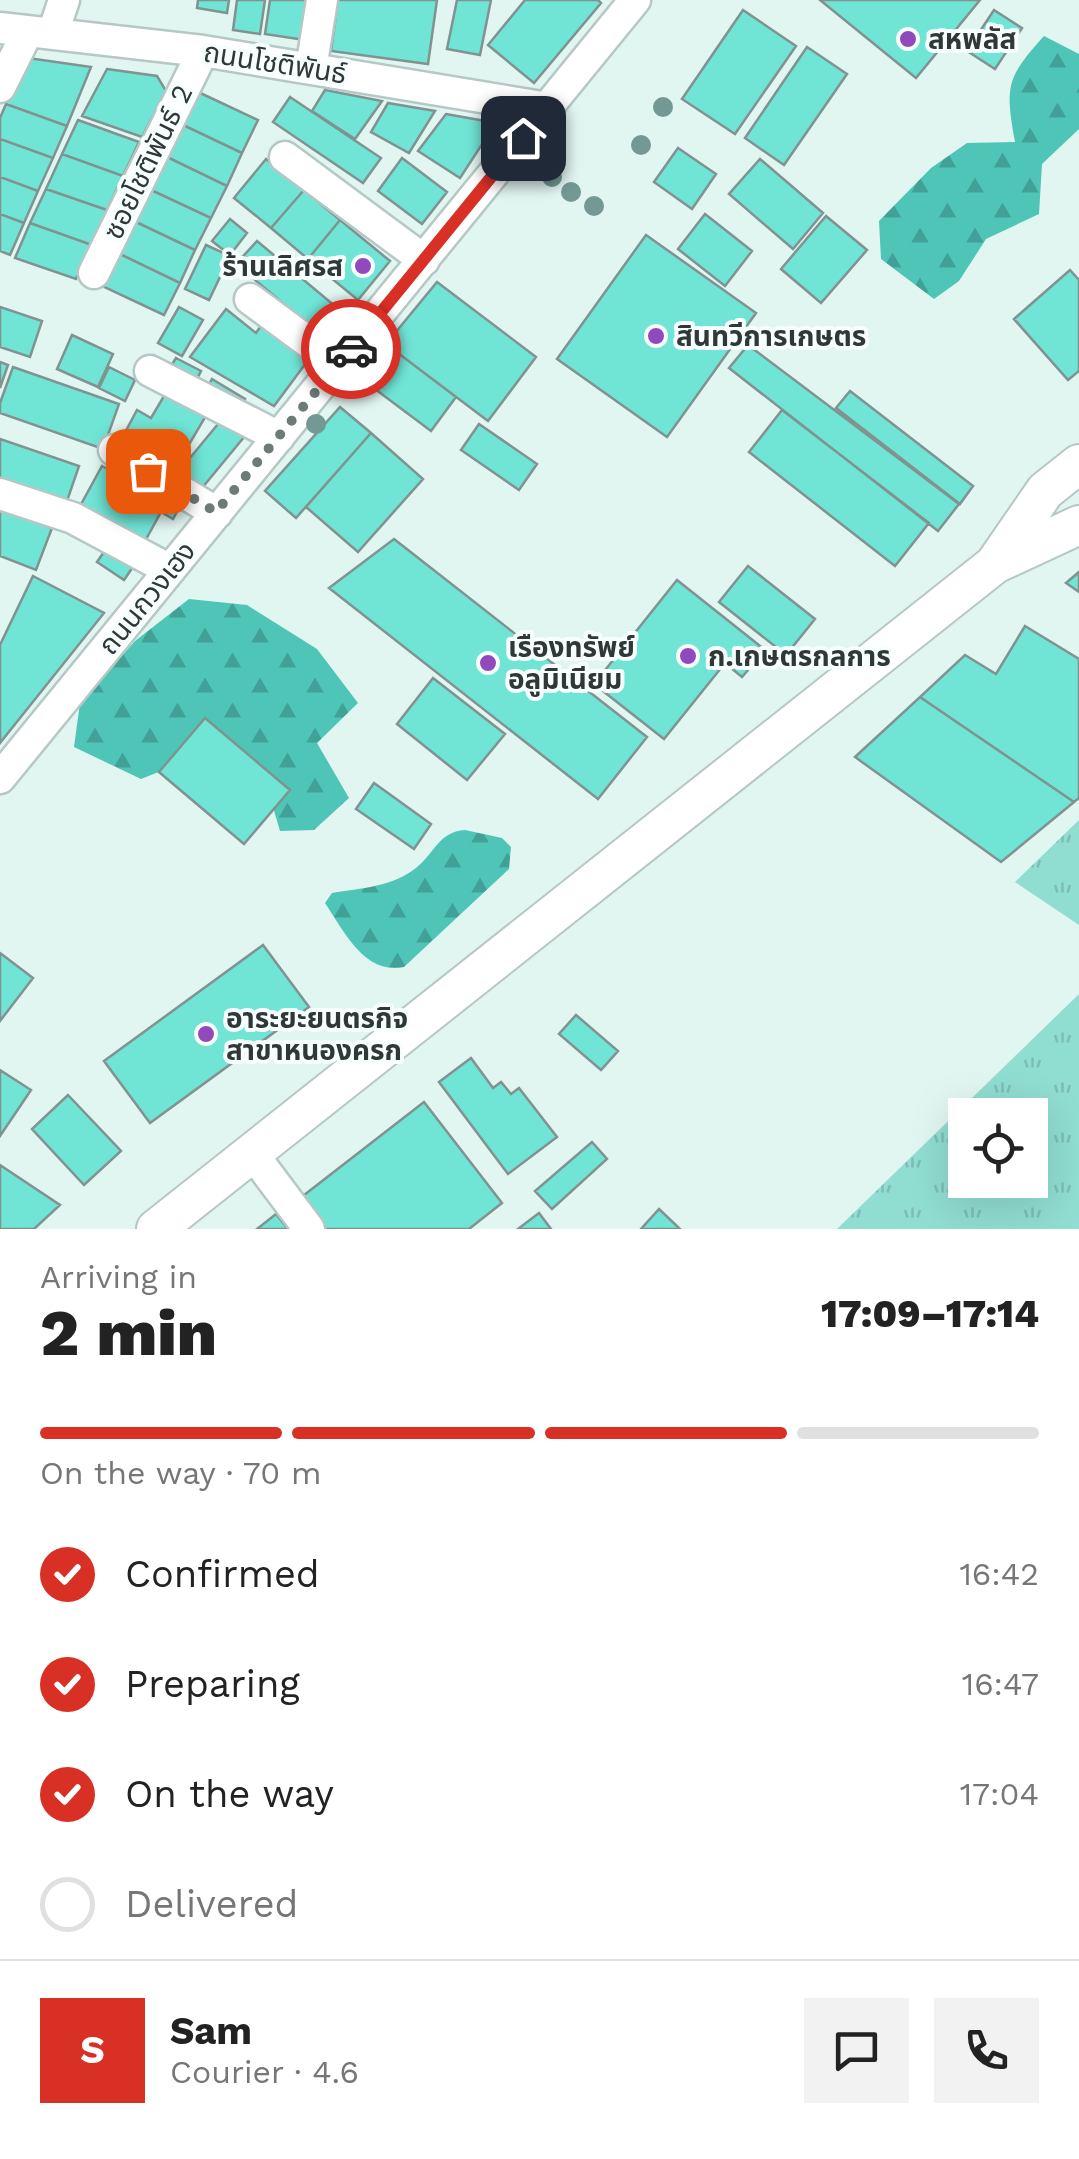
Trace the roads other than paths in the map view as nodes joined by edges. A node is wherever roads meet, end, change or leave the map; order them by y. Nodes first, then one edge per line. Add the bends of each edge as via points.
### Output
1 (64, 0) edge
2 (322, 0) edge
3 (635, 0) edge
4 (27, 31) edge
5 (203, 51) junction
6 (311, 68) junction
7 (0, 87) edge
8 (548, 108) junction
9 (285, 157) dead end
10 (424, 260) junction
11 (94, 273) dead end
12 (250, 300) dead end
13 (338, 364) junction
14 (150, 371) dead end
15 (278, 436) junction
16 (114, 450) dead end
17 (1079, 464) edge
18 (0, 494) edge
19 (216, 512) junction
20 (1079, 525) edge
21 (994, 564) junction
22 (170, 570) junction
23 (0, 778) edge
24 (252, 1154) junction
25 (156, 1229) edge
26 (310, 1229) edge

1 - 4 street
2 - 6 street
3 - 8 street, ถนนกวงเฮง
4 - 5 street, ถนนโชติพันธ์
4 - 7 street
5 - 6 street, ถนนโชติพันธ์
5 - 11 street, ซอยโชติพันธ์ 2
6 - 8 street, ถนนโชติพันธ์
8 - 10 street, ถนนกวงเฮง
9 - 10 street
10 - 13 street, ถนนกวงเฮง
12 - 13 street
13 - 15 street, ถนนกวงเฮง
14 - 15 street
15 - 19 street, ถนนกวงเฮง
16 - 19 street
17 - 21 main road via 1045,491
18 - 22 street via 73,518
19 - 22 street, ถนนกวงเฮง
20 - 21 main road
21 - 24 main road
22 - 23 street, ถนนกวงเฮง
24 - 25 main road
24 - 26 street

